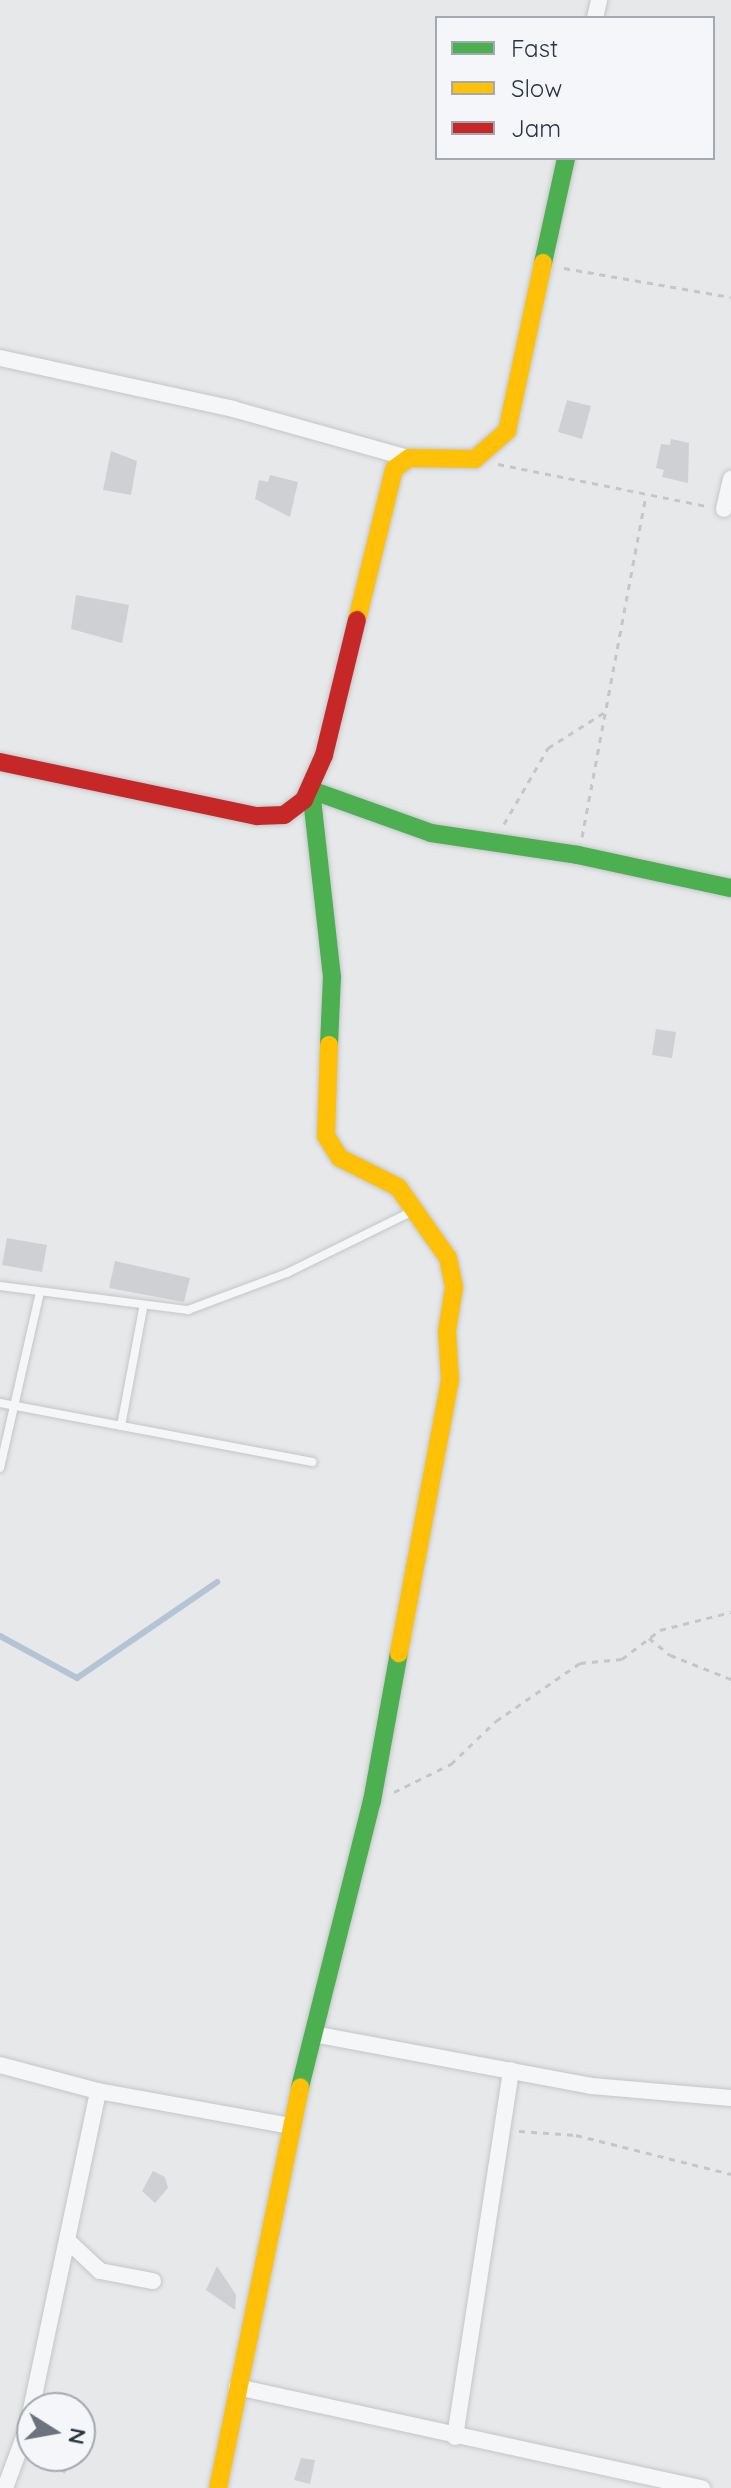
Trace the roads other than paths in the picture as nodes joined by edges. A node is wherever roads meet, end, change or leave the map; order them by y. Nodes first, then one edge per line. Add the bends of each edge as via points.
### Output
1 (566, 160) edge
2 (0, 358) edge
3 (409, 458) junction
4 (731, 479) edge
5 (724, 509) road end
6 (0, 762) edge
7 (311, 790) junction
8 (731, 888) edge
9 (418, 1208) junction
10 (0, 1286) edge
11 (40, 1292) junction
12 (143, 1308) junction
13 (0, 1403) edge
14 (15, 1406) junction
15 (121, 1426) junction
16 (312, 1462) dead end
17 (0, 1468) edge
18 (314, 2034) junction
19 (0, 2065) edge
20 (511, 2070) junction
21 (98, 2091) junction
22 (731, 2098) edge
23 (290, 2126) junction
24 (68, 2241) junction
25 (153, 2281) dead end
26 (237, 2387) junction
27 (455, 2437) junction
28 (5, 2488) edge
29 (218, 2488) edge
30 (702, 2488) edge

1 - 3 street via 507,431 475,459
2 - 3 street via 233,409
3 - 7 street via 394,469 380,511
4 - 5 street
6 - 7 street via 257,816 291,812
7 - 8 street via 431,833 578,855
7 - 9 street via 332,977 326,1136 340,1158 398,1187
9 - 12 lane via 208,1306
9 - 18 street via 454,1278 447,1331 449,1400 372,1801
10 - 11 lane
11 - 12 lane
11 - 14 lane
12 - 15 lane
13 - 14 lane
14 - 15 lane
14 - 17 lane
15 - 16 lane
18 - 20 street
18 - 23 street
19 - 21 street
20 - 22 street via 591,2086
20 - 27 street
21 - 23 street
21 - 24 street
23 - 26 street
24 - 25 street via 100,2271
24 - 28 street via 27,2429
26 - 27 street
26 - 29 street
27 - 30 street

